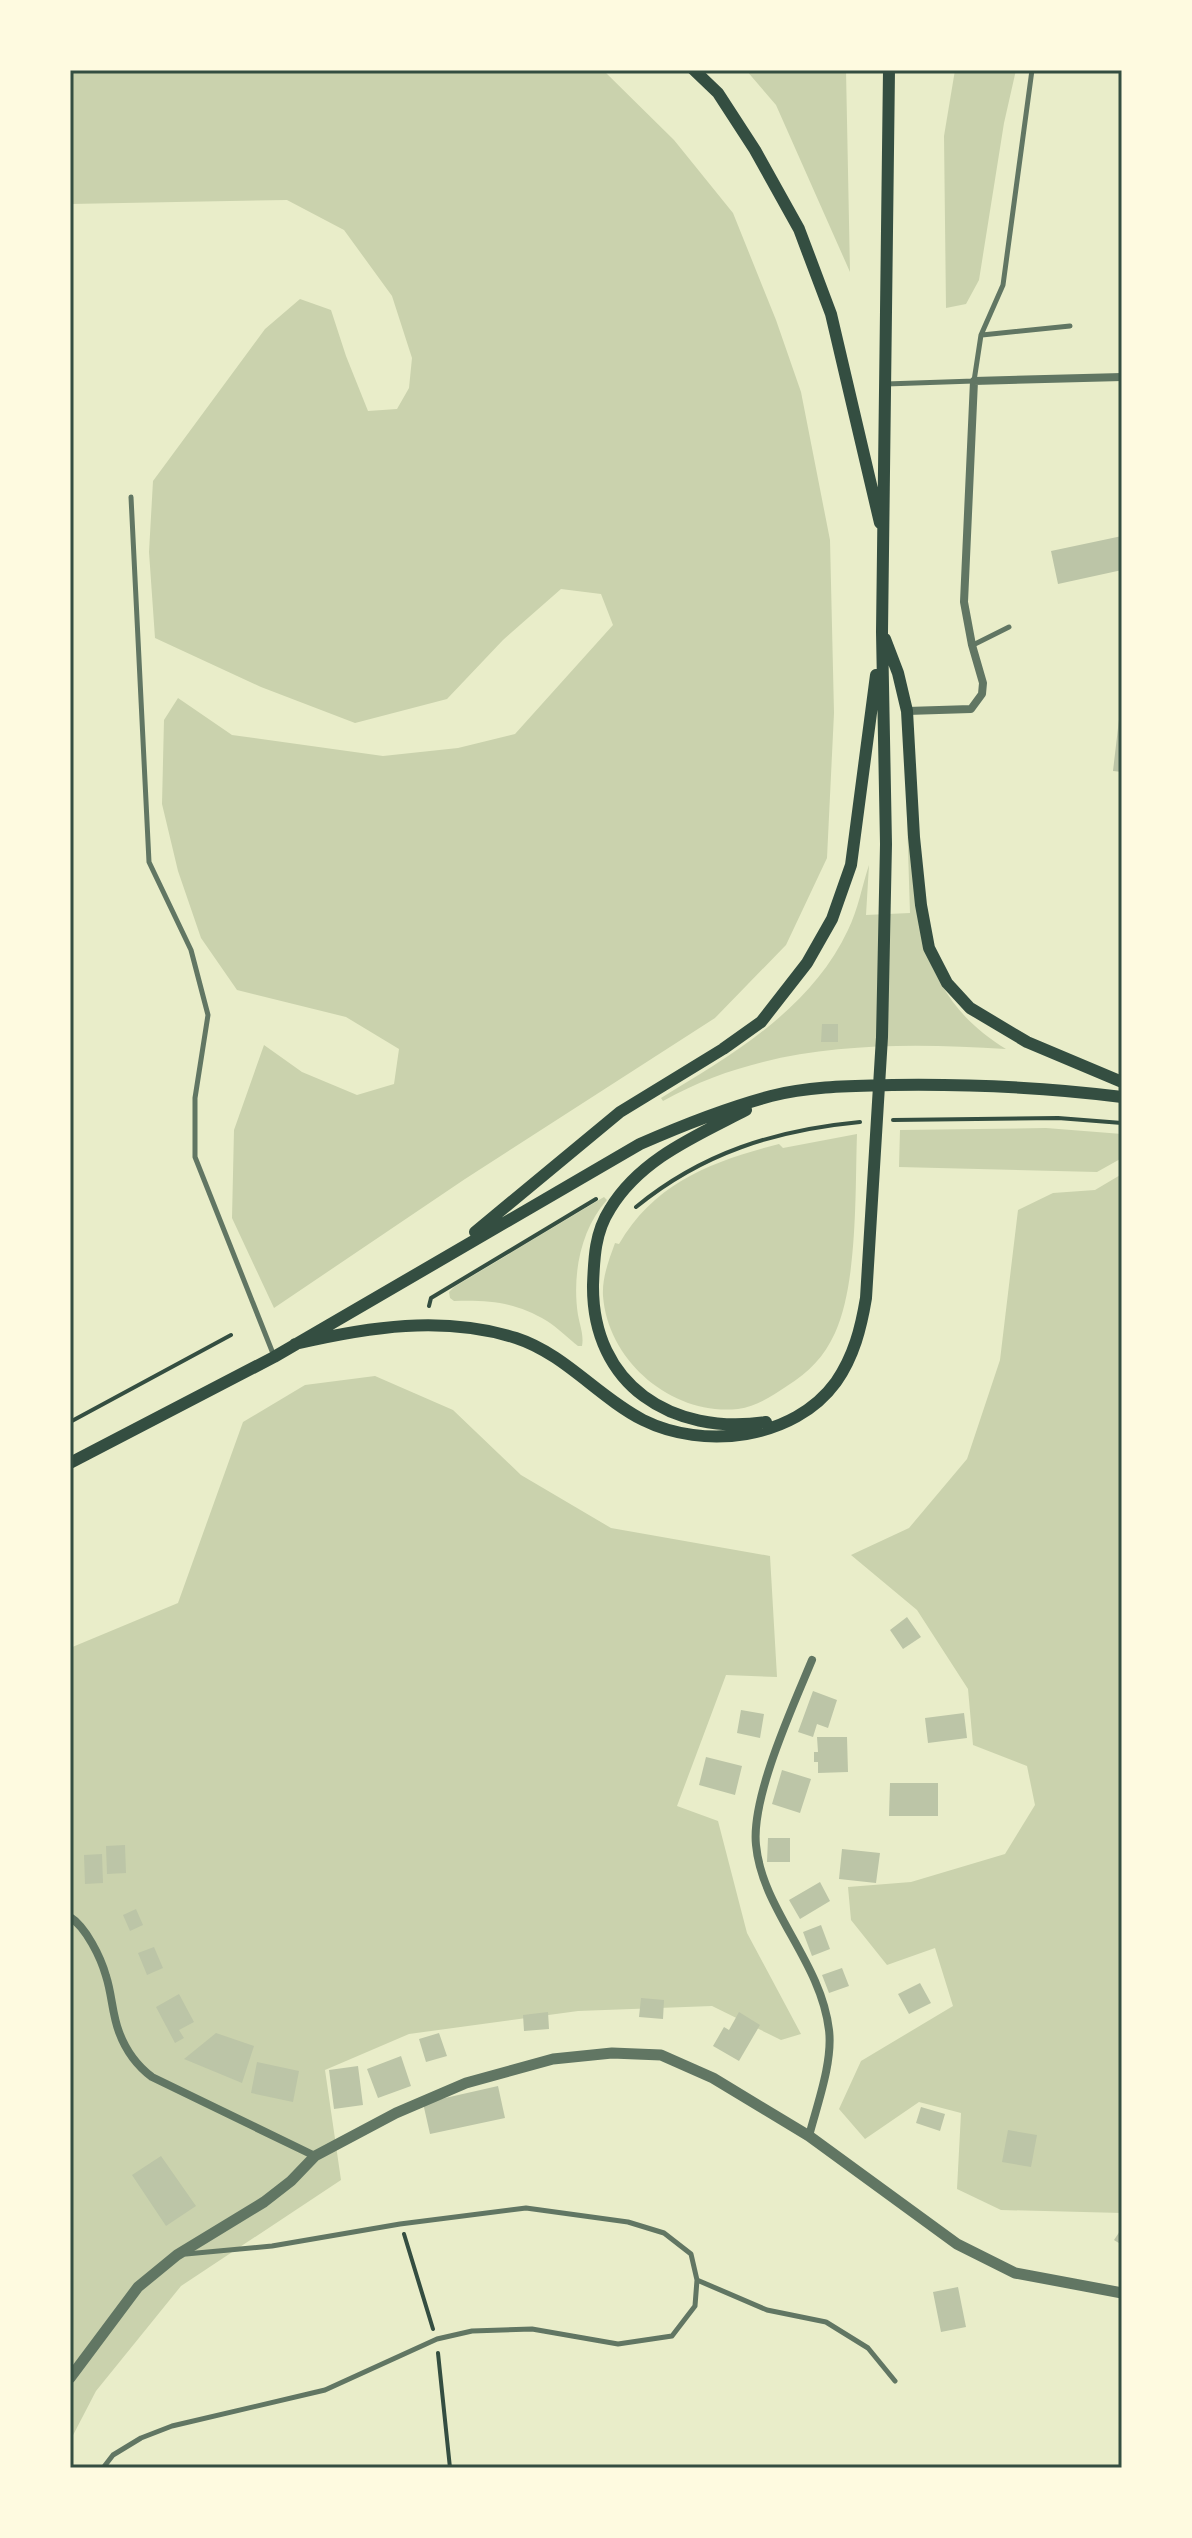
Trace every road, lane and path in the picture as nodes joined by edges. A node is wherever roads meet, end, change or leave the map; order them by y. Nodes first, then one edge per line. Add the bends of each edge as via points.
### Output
1 (694, 70) edge
2 (889, 70) edge
3 (1032, 70) edge
4 (1070, 326) dead end
5 (981, 335) junction
6 (1122, 377) edge
7 (974, 381) junction
8 (886, 384) junction
9 (131, 497) dead end
10 (885, 541) junction
11 (1009, 627) dead end
12 (882, 632) junction
13 (972, 645) junction
14 (907, 711) junction
15 (1122, 1082) edge
16 (773, 1095) junction
17 (1122, 1097) edge
18 (602, 1195) dead end
19 (448, 1254) junction
20 (429, 1306) dead end
21 (231, 1335) dead end
22 (295, 1344) junction
23 (274, 1357) junction
24 (791, 1419) junction
25 (70, 1422) edge
26 (70, 1463) edge
27 (812, 1660) dead end
28 (70, 1917) edge
29 (809, 2136) junction
30 (315, 2156) junction
31 (177, 2255) junction
32 (697, 2280) junction
33 (1122, 2293) edge
34 (70, 2378) edge
35 (895, 2381) dead end
36 (103, 2468) edge

1 - 10 main road via 718,93 799,229 831,314
2 - 8 main road
3 - 5 lane via 1003,285
4 - 5 lane
5 - 7 lane
6 - 7 street
7 - 8 lane
7 - 13 street via 964,602
8 - 10 main road
9 - 23 lane via 149,862 191,950 208,1015 195,1098 195,1157
10 - 12 main road
11 - 13 lane
12 - 14 main road
12 - 19 main road via 851,865 832,919 807,963 761,1022 620,1112
12 - 24 main road via 886,844 872,1238 861,1331 850,1358 835,1384
13 - 14 street via 983,683 978,703 971,709
14 - 15 main road via 921,905 929,948 947,983 970,1008 1008,1031
16 - 17 main road via 837,1086 942,1084
16 - 19 main road via 640,1144
16 - 24 main road via 675,1148 625,1187 598,1234 593,1294 611,1358 640,1395 661,1409 722,1424
18 - 20 path via 431,1298
19 - 22 main road
21 - 25 path
22 - 23 main road
22 - 24 main road via 362,1330 467,1326 519,1339 568,1366 632,1413 672,1431 728,1437
23 - 26 main road
27 - 29 street via 778,1743 755,1842 760,1874 818,1984 830,2030 829,2057
28 - 30 street via 106,1973 118,2031 134,2063 152,2077
29 - 30 street via 683,2063 661,2055 612,2053 553,2059 466,2083
29 - 33 street via 957,2244 1015,2273
30 - 31 street via 264,2202
31 - 32 lane via 526,2208 628,2222 664,2233 691,2254
31 - 34 street via 138,2287
32 - 35 lane via 767,2310 826,2322 868,2348
32 - 36 lane via 695,2306 672,2336 618,2344 532,2329 472,2331 437,2339 325,2390 172,2426 113,2455

